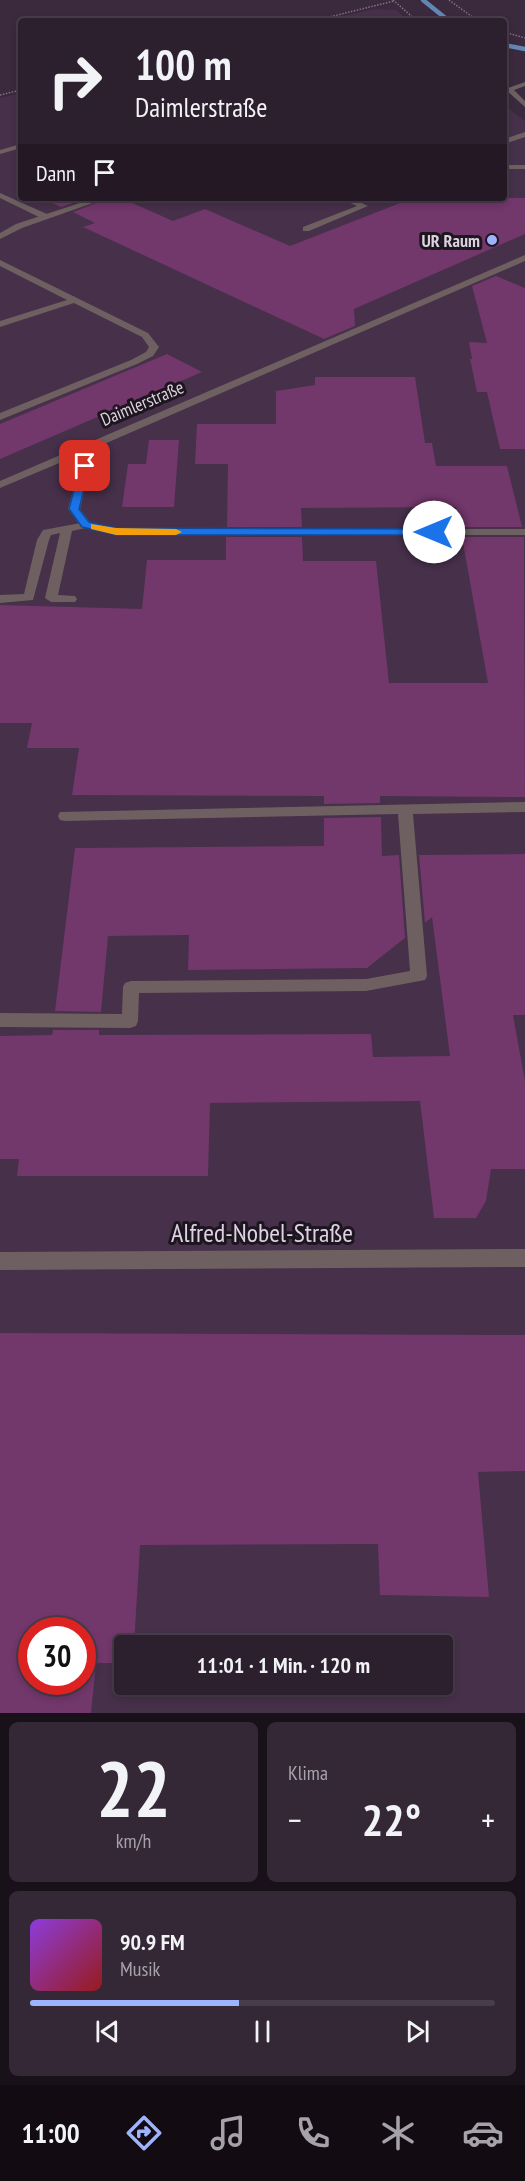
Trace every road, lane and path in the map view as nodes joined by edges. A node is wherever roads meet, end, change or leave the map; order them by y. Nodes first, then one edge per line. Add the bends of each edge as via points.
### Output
1 (449, 0) edge
2 (393, 1) edge
3 (325, 18) edge
4 (413, 18) edge
5 (474, 18) edge
6 (507, 33) edge
7 (525, 38) edge
8 (525, 84) edge
9 (507, 89) edge
10 (18, 91) edge
11 (0, 95) edge
12 (525, 105) edge
13 (525, 134) edge
14 (507, 141) edge
15 (18, 147) edge
16 (0, 152) edge
17 (507, 167) edge
18 (525, 167) edge
19 (0, 195) edge
20 (94, 201) edge
21 (352, 201) edge
22 (46, 217) junction
23 (306, 229) dead end
24 (2, 233) edge
25 (525, 258) edge
26 (0, 263) edge
27 (75, 300) junction
28 (0, 324) edge
29 (0, 417) edge
30 (90, 445) junction
31 (0, 485) edge
32 (86, 525) junction
33 (67, 528) junction
34 (525, 532) edge
35 (0, 599) edge
36 (71, 599) dead end
37 (525, 807) edge
38 (405, 810) junction
39 (65, 816) dead end
40 (0, 1020) edge
41 (525, 1258) edge
42 (0, 1261) edge

1 - 5 path
2 - 3 path
2 - 4 path
6 - 7 path
8 - 9 street
9 - 12 street
10 - 11 path
13 - 14 street
15 - 16 street
17 - 18 street
19 - 22 street
20 - 22 street
21 - 23 street via 364,206
22 - 24 street
25 - 30 street, Daimlerstraße
26 - 27 street
27 - 28 street
27 - 29 street via 145,335 154,347 150,354
30 - 31 street
30 - 32 street, Daimlerstraße via 74,509
32 - 33 street
32 - 34 street via 116,532
33 - 35 street via 47,532 29,597
33 - 36 street via 51,598
37 - 38 street
38 - 39 street
38 - 40 street via 419,976 366,985 130,987 130,1021
41 - 42 street, Alfred-Nobel-Straße

